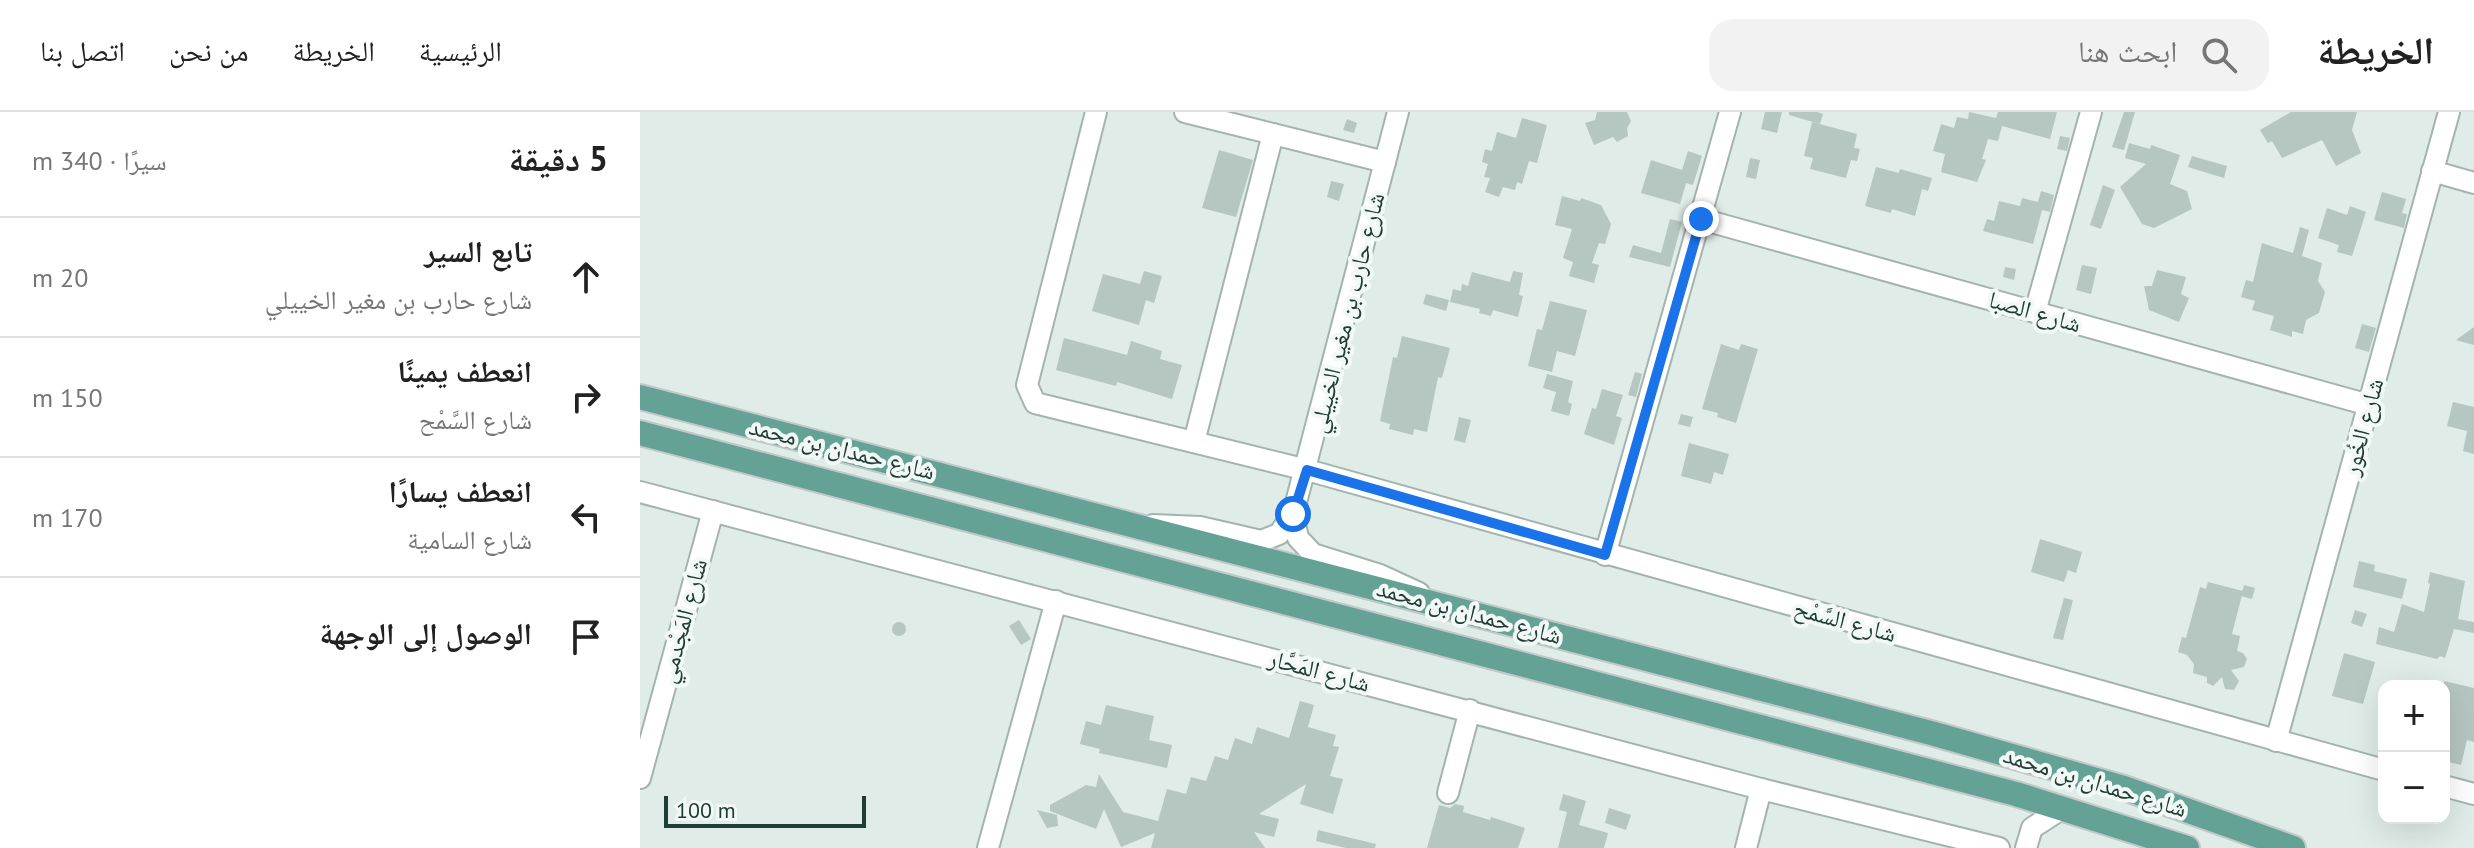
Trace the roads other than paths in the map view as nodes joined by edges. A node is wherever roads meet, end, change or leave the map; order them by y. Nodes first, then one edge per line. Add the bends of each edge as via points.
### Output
1 (1096, 112) edge
2 (1185, 112) edge
3 (1398, 112) edge
4 (1730, 112) edge
5 (2091, 112) edge
6 (2449, 112) edge
7 (1273, 134) junction
8 (1385, 162) junction
9 (2432, 171) junction
10 (2474, 183) edge
11 (1701, 219) junction
12 (2035, 312) junction
13 (640, 397) edge
14 (2369, 405) junction
15 (640, 433) edge
16 (1194, 442) junction
17 (1307, 470) junction
18 (640, 492) edge
19 (713, 511) junction
20 (1293, 514) junction
21 (1141, 526) junction
22 (1605, 555) junction
23 (1056, 601) junction
24 (1440, 605) junction
25 (1470, 710) junction
26 (2276, 741) junction
27 (2378, 768) edge
28 (640, 778) edge
29 (2450, 788) edge
30 (1761, 789) junction
31 (1448, 793) dead end
32 (2016, 794) junction
33 (2474, 794) edge
34 (2063, 808) junction
35 (2032, 828) junction
36 (988, 848) edge
37 (1746, 848) edge
38 (1999, 848) edge
39 (2026, 848) edge
40 (2187, 848) edge
41 (2293, 848) edge

1 - 16 street, شارع السَّمْح via 1027,385 1035,403
2 - 7 street
3 - 8 street, شارع حارب بن مغير الخييلي
4 - 11 street
5 - 12 street
6 - 9 street, شارع الخُور
7 - 8 street
7 - 16 street
8 - 17 street, شارع حارب بن مغير الخييلي
9 - 10 street
9 - 14 street, شارع الخُور
11 - 12 street, شارع الصبا
11 - 22 street
12 - 14 street, شارع الصبا
13 - 21 main road, شارع حمدان بن محمد
14 - 26 street, شارع الخُور
15 - 32 main road, شارع حمدان بن محمد
16 - 17 street, شارع السَّمْح
17 - 20 street, شارع حارب بن مغير الخييلي
17 - 22 street, شارع السَّمْح
18 - 19 street, شارع المَحَّار
19 - 23 street, شارع المَحَّار
19 - 28 street, شارع المَجْدمي
20 - 21 street via 1279,534 1261,541 1200,527
20 - 24 street via 1298,538 1313,554 1380,575
21 - 24 main road, شارع حمدان بن محمد
22 - 26 street, شارع السَّمْح
23 - 25 street, شارع المَحَّار
23 - 36 street
24 - 41 main road, شارع حمدان بن محمد via 2027,760
25 - 30 street, شارع المَحَّار
25 - 31 street
26 - 27 street, شارع السَّمْح
29 - 33 street
30 - 37 street
30 - 38 street, شارع المَحَّار
32 - 34 main road, شارع حمدان بن محمد
32 - 35 street
34 - 35 street
34 - 40 main road, شارع حمدان بن محمد
35 - 39 street

